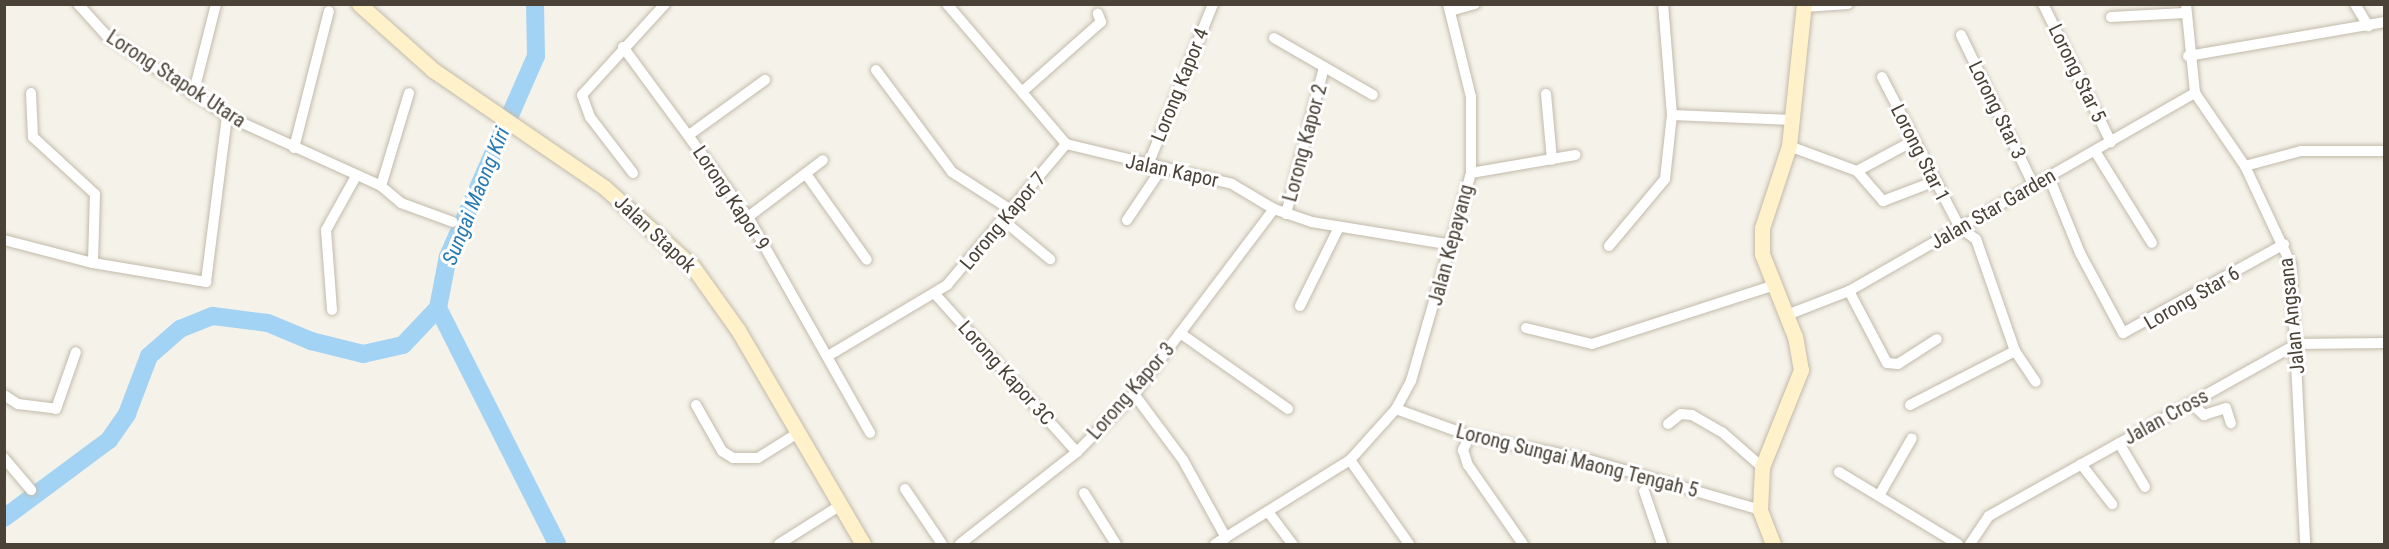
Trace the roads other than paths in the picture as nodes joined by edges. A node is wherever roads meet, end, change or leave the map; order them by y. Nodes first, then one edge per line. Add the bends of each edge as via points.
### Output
1 (78, 4) edge
2 (216, 4) edge
3 (359, 4) edge
4 (665, 4) edge
5 (947, 4) edge
6 (1213, 4) edge
7 (1475, 4) edge
8 (1663, 4) edge
9 (1848, 4) edge
10 (2043, 4) edge
11 (2355, 4) edge
12 (1804, 6) edge
13 (1449, 8) edge
14 (2186, 9) edge
15 (329, 11) dead end
16 (1098, 14) dead end
17 (2111, 17) dead end
18 (2385, 22) edge
19 (2368, 26) junction
20 (1961, 35) dead end
21 (1275, 38) dead end
22 (623, 47) junction
23 (2188, 56) junction
24 (876, 70) dead end
25 (1323, 71) junction
26 (1882, 77) dead end
27 (765, 80) dead end
28 (1023, 91) junction
29 (31, 93) dead end
30 (409, 93) dead end
31 (2195, 93) junction
32 (1546, 94) dead end
33 (193, 95) junction
34 (1373, 95) dead end
35 (1672, 115) junction
36 (227, 116) junction
37 (1793, 120) junction
38 (689, 135) junction
39 (1913, 141) junction
40 (2111, 142) junction
41 (1066, 144) junction
42 (1790, 147) junction
43 (294, 148) junction
44 (2095, 151) junction
45 (2385, 151) edge
46 (1575, 156) dead end
47 (823, 160) dead end
48 (1552, 160) junction
49 (1148, 165) junction
50 (2244, 166) junction
51 (1162, 168) junction
52 (1857, 171) junction
53 (633, 173) dead end
54 (1471, 173) junction
55 (806, 174) junction
56 (2049, 177) junction
57 (355, 178) junction
58 (1934, 182) junction
59 (381, 186) junction
60 (2034, 186) junction
61 (1274, 209) junction
62 (1011, 210) junction
63 (1286, 214) junction
64 (748, 217) junction
65 (1127, 220) dead end
66 (1004, 221) junction
67 (453, 222) dead end
68 (1339, 227) junction
69 (1960, 228) junction
70 (4, 240) edge
71 (2152, 243) dead end
72 (2284, 244) junction
73 (1452, 245) junction
74 (1609, 246) dead end
75 (1050, 259) dead end
76 (867, 260) dead end
77 (93, 263) junction
78 (1772, 286) junction
79 (1849, 291) junction
80 (935, 294) junction
81 (1300, 306) dead end
82 (333, 310) dead end
83 (1787, 315) junction
84 (1526, 328) dead end
85 (1180, 333) junction
86 (1937, 339) dead end
87 (2385, 343) edge
88 (2297, 344) junction
89 (2015, 351) junction
90 (76, 352) dead end
91 (828, 356) junction
92 (2036, 382) dead end
93 (1134, 394) junction
94 (4, 395) edge
95 (2191, 403) junction
96 (696, 405) dead end
97 (1910, 405) dead end
98 (1288, 409) dead end
99 (1396, 409) junction
100 (2231, 423) dead end
101 (1668, 424) dead end
102 (798, 433) junction
103 (870, 433) dead end
104 (1470, 436) junction
105 (1912, 438) dead end
106 (2119, 443) junction
107 (1077, 453) junction
108 (4, 458) edge
109 (1350, 460) junction
110 (2082, 464) junction
111 (1762, 467) junction
112 (1839, 472) dead end
113 (2145, 487) dead end
114 (905, 489) dead end
115 (31, 490) dead end
116 (1644, 491) dead end
117 (1084, 493) dead end
118 (1880, 494) junction
119 (2112, 504) dead end
120 (841, 505) junction
121 (1760, 510) junction
122 (1269, 513) junction
123 (1226, 538) junction
124 (1941, 541) edge
125 (779, 544) edge
126 (862, 544) edge
127 (942, 544) edge
128 (960, 544) edge
129 (1116, 544) edge
130 (1215, 544) edge
131 (1292, 544) edge
132 (1409, 544) edge
133 (1523, 544) edge
134 (1662, 544) edge
135 (1773, 544) edge
136 (1958, 544) edge
137 (1970, 544) edge
138 (2305, 544) edge

1 - 33 street, Lorong Stapok Utara via 106,35
2 - 33 street
3 - 102 main road, Jalan Stapok via 467,95 648,223 705,281
4 - 22 street
5 - 28 street
6 - 49 street, Lorong Kapor 4
7 - 13 street
8 - 35 street
9 - 12 street
10 - 40 street, Lorong Star 5
11 - 19 street
12 - 37 main road
13 - 54 street, Jalan Kepayang via 1471,97
14 - 17 street
14 - 23 street, Jalan Angsana
15 - 43 street
16 - 28 street via 1101,22
18 - 19 street
19 - 23 street
20 - 60 street, Lorong Star 3
21 - 25 street
22 - 38 street, Lorong Kapor 9
22 - 53 street via 582,95 590,117
23 - 31 street, Jalan Angsana
24 - 62 street via 952,172
25 - 34 street
25 - 63 street, Lorong Kapor 2
26 - 39 street, Lorong Star 1
27 - 38 street
28 - 41 street
29 - 77 street via 33,137 95,194
30 - 59 street
31 - 40 street, Jalan Star Garden
31 - 50 street, Jalan Angsana
32 - 48 street
33 - 36 street, Lorong Stapok Utara
35 - 37 street
35 - 74 street via 1665,179
36 - 43 street, Lorong Stapok Utara
36 - 77 street via 206,282
37 - 42 main road
38 - 64 street, Lorong Kapor 9
39 - 52 street
39 - 58 street, Lorong Star 1
40 - 44 street, Jalan Star Garden
41 - 49 street, Jalan Kapor
41 - 62 street, Lorong Kapor 7
42 - 52 street
42 - 78 main road via 1762,228 1762,254
43 - 57 street, Lorong Stapok Utara
44 - 56 street, Jalan Star Garden
44 - 71 street
45 - 50 street via 2301,152
46 - 48 street
47 - 55 street
48 - 54 street
49 - 51 street, Jalan Kapor
50 - 72 street, Jalan Angsana
51 - 61 street, Jalan Kapor via 1232,184
51 - 65 street
52 - 58 street via 1883,201
54 - 73 street, Jalan Kepayang
55 - 64 street
55 - 76 street
56 - 60 street, Jalan Star Garden
56 - 72 street, Lorong Star 6 via 2080,253 2123,333
57 - 59 street, Lorong Stapok Utara
57 - 82 street via 326,230
58 - 69 street, Lorong Star 1
59 - 67 street via 401,203
60 - 69 street, Jalan Star Garden
61 - 63 street, Jalan Kapor
61 - 85 street, Lorong Kapor 3
62 - 66 street, Lorong Kapor 7
63 - 68 street, Jalan Kapor
64 - 91 street, Lorong Kapor 9
66 - 75 street
66 - 80 street, Lorong Kapor 7
68 - 73 street, Jalan Kapor
68 - 81 street
69 - 79 street, Jalan Star Garden
69 - 89 street, Lorong Star 1 via 1976,239 1983,254
70 - 77 street
72 - 88 street, Jalan Angsana via 2291,264
73 - 99 street, Jalan Kepayang via 1411,381
78 - 83 main road
78 - 84 street via 1593,344
79 - 83 street, Jalan Star Garden
79 - 86 street via 1887,363 1898,364
80 - 91 street, Lorong Kapor 7
80 - 107 street, Lorong Kapor 3C
83 - 111 main road via 1801,370
85 - 93 street, Lorong Kapor 3
85 - 98 street
87 - 88 street, Jalan Cross
88 - 95 street, Jalan Cross
88 - 138 street, Jalan Angsana
89 - 92 street, Lorong Star 1
89 - 97 street
90 - 94 street via 56,409 18,405
91 - 103 street, Lorong Kapor 9
93 - 107 street, Lorong Kapor 3
93 - 123 street via 1183,460
95 - 100 street via 2204,415 2226,408
95 - 106 street, Jalan Cross
96 - 102 street via 722,451 733,458 758,458
99 - 104 street, Lorong Sungai Maong Tengah 5
99 - 109 street, Jalan Kepayang
101 - 111 street via 1681,414 1692,415 1722,432
102 - 120 main road, Jalan Stapok
104 - 121 street, Lorong Sungai Maong Tengah 5 via 1586,459
104 - 133 street via 1463,450 1468,465
105 - 118 street
106 - 110 street, Jalan Cross
106 - 113 street
107 - 128 street, Lorong Kapor 3
108 - 115 street
109 - 122 street, Jalan Kepayang
109 - 132 street
110 - 119 street
110 - 137 street, Jalan Cross via 1989,516
111 - 121 main road
112 - 118 street
114 - 127 street
116 - 134 street
117 - 129 street
118 - 124 street
120 - 125 street
120 - 126 main road, Jalan Stapok
121 - 135 main road
122 - 123 street, Jalan Kepayang
122 - 131 street
123 - 130 street, Jalan Kepayang
124 - 136 street

